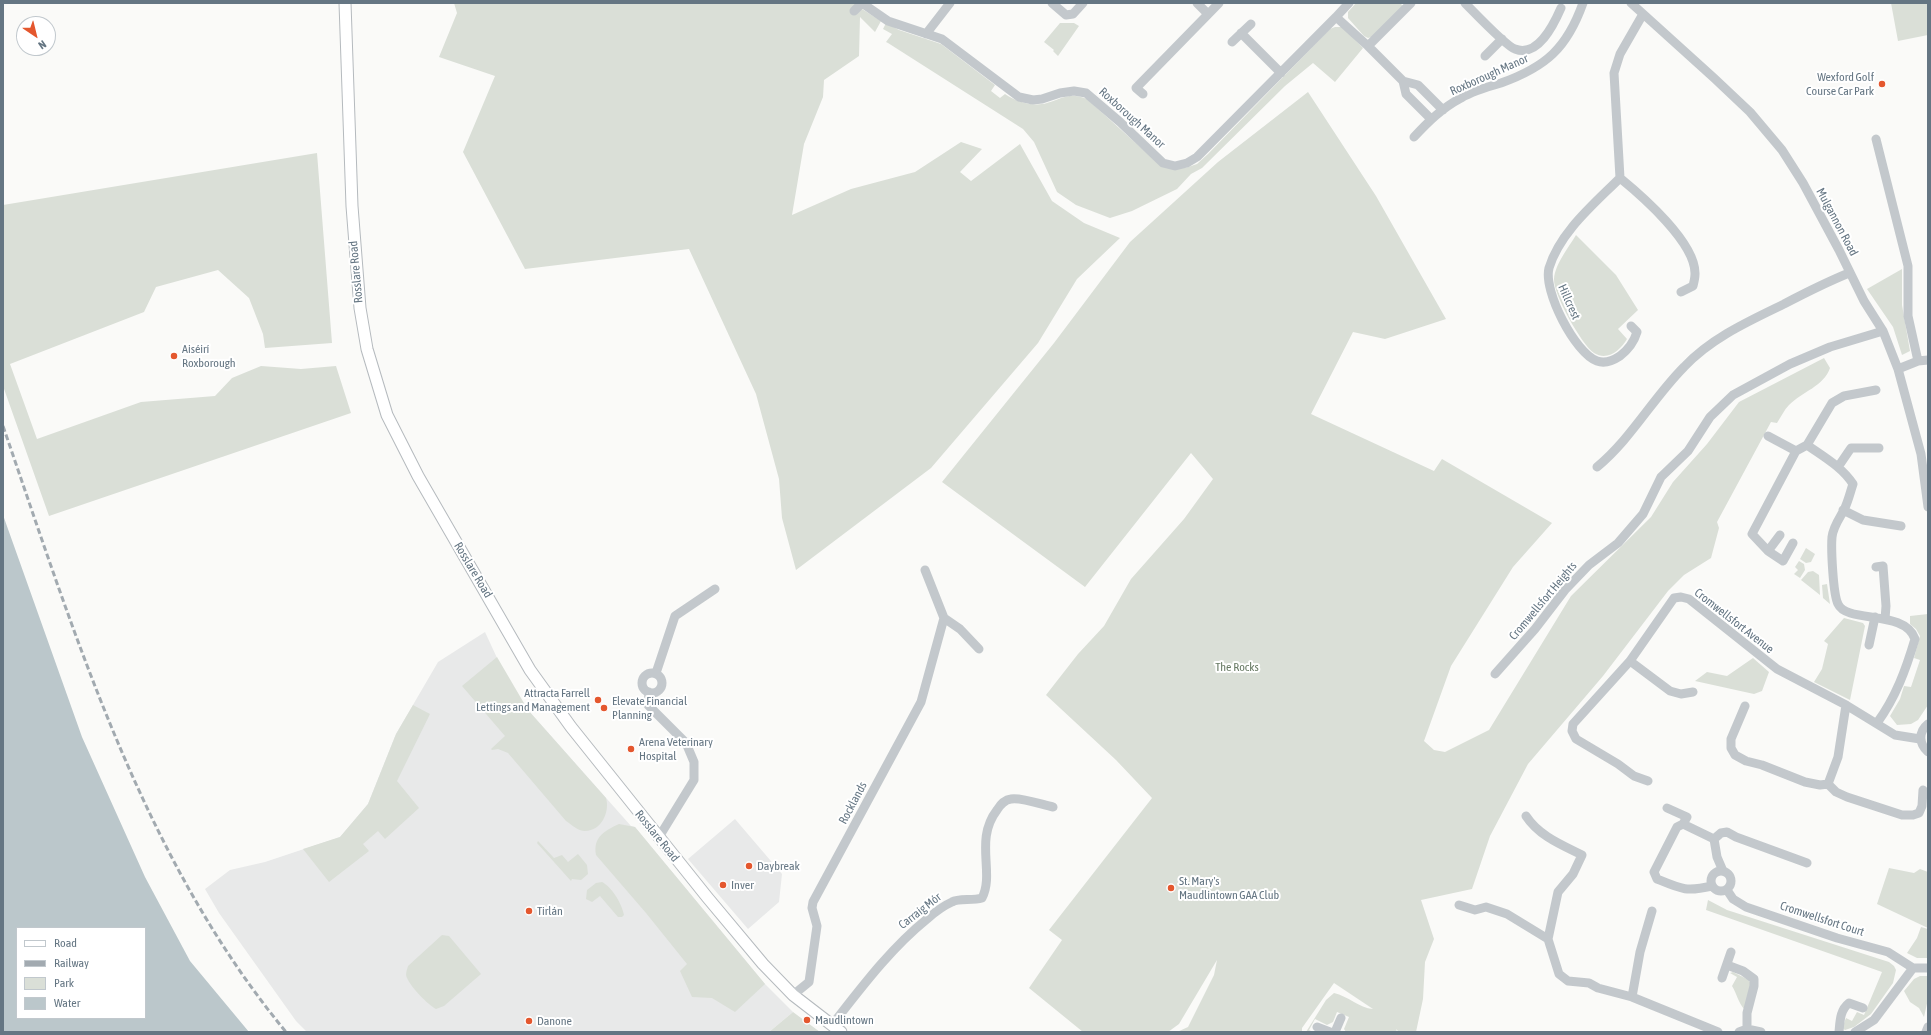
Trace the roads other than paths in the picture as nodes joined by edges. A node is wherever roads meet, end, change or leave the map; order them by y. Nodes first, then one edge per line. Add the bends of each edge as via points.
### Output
1 (345, 3) edge
2 (862, 3) edge
3 (950, 3) edge
4 (1052, 3) edge
5 (1083, 3) edge
6 (1197, 3) edge
7 (1219, 3) edge
8 (1349, 3) edge
9 (1411, 3) edge
10 (1465, 3) edge
11 (1583, 3) edge
12 (1631, 3) edge
13 (1561, 8) dead end
14 (854, 11) dead end
15 (1208, 14) junction
16 (1643, 14) junction
17 (1336, 17) junction
18 (1251, 24) dead end
19 (1241, 33) junction
20 (926, 34) junction
21 (1502, 39) junction
22 (1232, 42) dead end
23 (1368, 46) junction
24 (1485, 56) dead end
25 (1281, 73) junction
26 (1403, 81) junction
27 (1143, 94) dead end
28 (1443, 110) junction
29 (1431, 119) junction
30 (1414, 137) dead end
31 (1876, 139) dead end
32 (1620, 178) junction
33 (1849, 273) junction
34 (1681, 292) dead end
35 (1631, 326) dead end
36 (1884, 331) junction
37 (1928, 360) edge
38 (1918, 361) junction
39 (1898, 369) junction
40 (1876, 390) dead end
41 (1768, 436) dead end
42 (1807, 445) junction
43 (1879, 448) dead end
44 (1796, 451) junction
45 (1597, 467) dead end
46 (1838, 467) junction
47 (1928, 507) edge
48 (1843, 510) junction
49 (1901, 526) dead end
50 (1780, 535) dead end
51 (1793, 543) dead end
52 (1768, 551) junction
53 (1876, 566) dead end
54 (925, 570) dead end
55 (715, 589) dead end
56 (944, 618) junction
57 (1875, 618) junction
58 (1885, 619) junction
59 (1870, 645) dead end
60 (979, 649) dead end
61 (1630, 661) junction
62 (656, 673) junction
63 (1495, 674) dead end
64 (650, 692) junction
65 (1693, 692) dead end
66 (1846, 705) junction
67 (1745, 706) dead end
68 (1878, 723) junction
69 (1928, 724) edge
70 (1920, 739) junction
71 (1928, 752) edge
72 (1648, 781) dead end
73 (1828, 784) junction
74 (1923, 790) dead end
75 (1053, 808) dead end
76 (1667, 808) dead end
77 (1526, 816) dead end
78 (1683, 824) junction
79 (659, 837) junction
80 (1714, 839) junction
81 (1807, 863) dead end
82 (1723, 871) junction
83 (1712, 886) junction
84 (1726, 890) junction
85 (1459, 905) dead end
86 (1652, 911) dead end
87 (1548, 939) junction
88 (1731, 952) dead end
89 (1727, 965) junction
90 (1913, 968) junction
91 (1928, 968) edge
92 (1722, 978) dead end
93 (793, 995) junction
94 (1632, 997) junction
95 (1862, 1008) dead end
96 (1341, 1018) dead end
97 (1317, 1027) dead end
98 (1928, 1027) edge
99 (836, 1029) edge
100 (1743, 1030) edge
101 (1330, 1032) edge
102 (1335, 1032) edge
103 (1718, 1032) edge
104 (1761, 1032) edge
105 (1840, 1032) edge
106 (1855, 1032) edge
107 (1926, 1032) edge

1 - 79 main road, Rosslare Road via 352,206 360,308 367,349 387,415 434,504 530,670 573,731
2 - 14 street, Roxborough Manor
2 - 20 street, Roxborough Manor via 888,21
3 - 20 street
4 - 5 street via 1066,15 1073,14
6 - 15 street
7 - 15 street, Roxborough Manor
8 - 17 street, Roxborough Manor
9 - 23 street
10 - 21 street, Roxborough Manor
11 - 28 street, Roxborough Manor via 1569,35 1542,64 1515,78 1471,93
12 - 16 street, Mulgannon Road
13 - 21 street, Roxborough Manor via 1547,34 1533,47 1516,50
15 - 27 street, Roxborough Manor via 1136,88
16 - 32 street via 1620,54 1614,73
16 - 33 street, Mulgannon Road via 1750,112 1782,150 1820,213
17 - 23 street, Roxborough Manor
17 - 25 street, Roxborough Manor
18 - 19 street
19 - 22 street
19 - 25 street
20 - 25 street, Roxborough Manor via 942,39 1019,97 1038,100 1074,91 1086,93 1163,163 1175,166 1197,157
21 - 24 street, Roxborough Manor
23 - 26 street, Roxborough Manor
26 - 28 street, Roxborough Manor via 1418,85
26 - 29 street, Roxborough Manor via 1406,94
28 - 29 street, Roxborough Manor
29 - 30 street, Roxborough Manor
31 - 38 street via 1908,266 1908,316
32 - 34 street via 1659,213 1692,259 1695,273 1693,286
32 - 35 street, Hillcrest via 1566,234 1549,270 1548,282 1555,305 1568,330 1590,358 1599,362 1613,361 1622,354 1634,343 1637,332
33 - 36 street, Mulgannon Road
33 - 45 street via 1750,320 1717,339 1685,365 1613,454
36 - 39 street, Mulgannon Road
36 - 63 street, Cromwellsfort Heights via 1830,347 1790,364 1733,395 1710,417 1688,451 1661,477 1643,514 1618,543 1589,565 1570,585
37 - 38 street
38 - 39 street
39 - 47 street, Mulgannon Road via 1921,454
40 - 42 street via 1844,396 1832,403
41 - 44 street
42 - 44 street
42 - 46 street
43 - 46 street via 1851,448
44 - 52 street via 1752,534
46 - 48 street via 1853,484
48 - 49 street via 1863,520
48 - 57 street via 1836,521 1832,536 1832,564 1838,605 1849,611
50 - 52 street
51 - 52 street via 1783,561
53 - 58 street via 1883,566
54 - 56 street
55 - 62 street via 676,616
56 - 60 street
56 - 93 street, Rocklands via 921,702 813,902 817,926 809,982
57 - 58 street
57 - 59 street
58 - 68 street via 1908,628 1915,639 1900,685
61 - 65 street via 1670,691 1682,694
61 - 66 street, Cromwellsfort Avenue via 1674,598 1681,597 1689,599 1777,669
61 - 72 street, Cromwellsfort Avenue via 1572,724 1572,731 1576,739 1634,776
62 - 64 street via 662,684 656,692
62 - 64 street via 647,674 643,679 643,686
64 - 79 street via 648,705 686,743 694,762 694,780
66 - 68 street, Cromwellsfort Avenue
66 - 73 street via 1838,757
67 - 73 street via 1732,739 1731,748 1735,755 1805,782
68 - 70 street, Cromwellsfort Avenue via 1895,735
69 - 70 street via 1923,728
70 - 71 street
73 - 74 street via 1836,792 1847,797 1902,815 1919,813
75 - 99 street, Carraig Mór via 1012,799 1002,803 987,829 986,890 982,898 973,901 954,901 942,906 920,925 892,951
76 - 78 street via 1687,816
77 - 87 street via 1531,824 1551,839 1582,855 1573,874 1558,892
78 - 80 street
78 - 83 street, Cromwellsfort Court via 1677,827 1654,872 1657,879 1682,890 1698,890
79 - 93 main road, Rosslare Road via 758,958
80 - 81 street via 1721,833 1728,832
80 - 82 street
82 - 83 street via 1714,874
82 - 84 street via 1729,875 1731,881
83 - 84 street, Cromwellsfort Court via 1720,891
84 - 90 street, Cromwellsfort Court via 1733,899 1746,907 1836,938 1888,952
85 - 87 street via 1475,910 1486,907 1507,914
86 - 94 street via 1640,952
87 - 94 street via 1559,974 1568,981 1589,983
88 - 89 street
89 - 92 street
89 - 100 street via 1743,971 1754,979
90 - 91 street
90 - 106 street via 1874,1020
93 - 99 main road, Rosslare Road
94 - 103 street
95 - 105 street via 1849,1003 1843,1008
96 - 102 street
97 - 101 street
98 - 107 street
100 - 104 street

